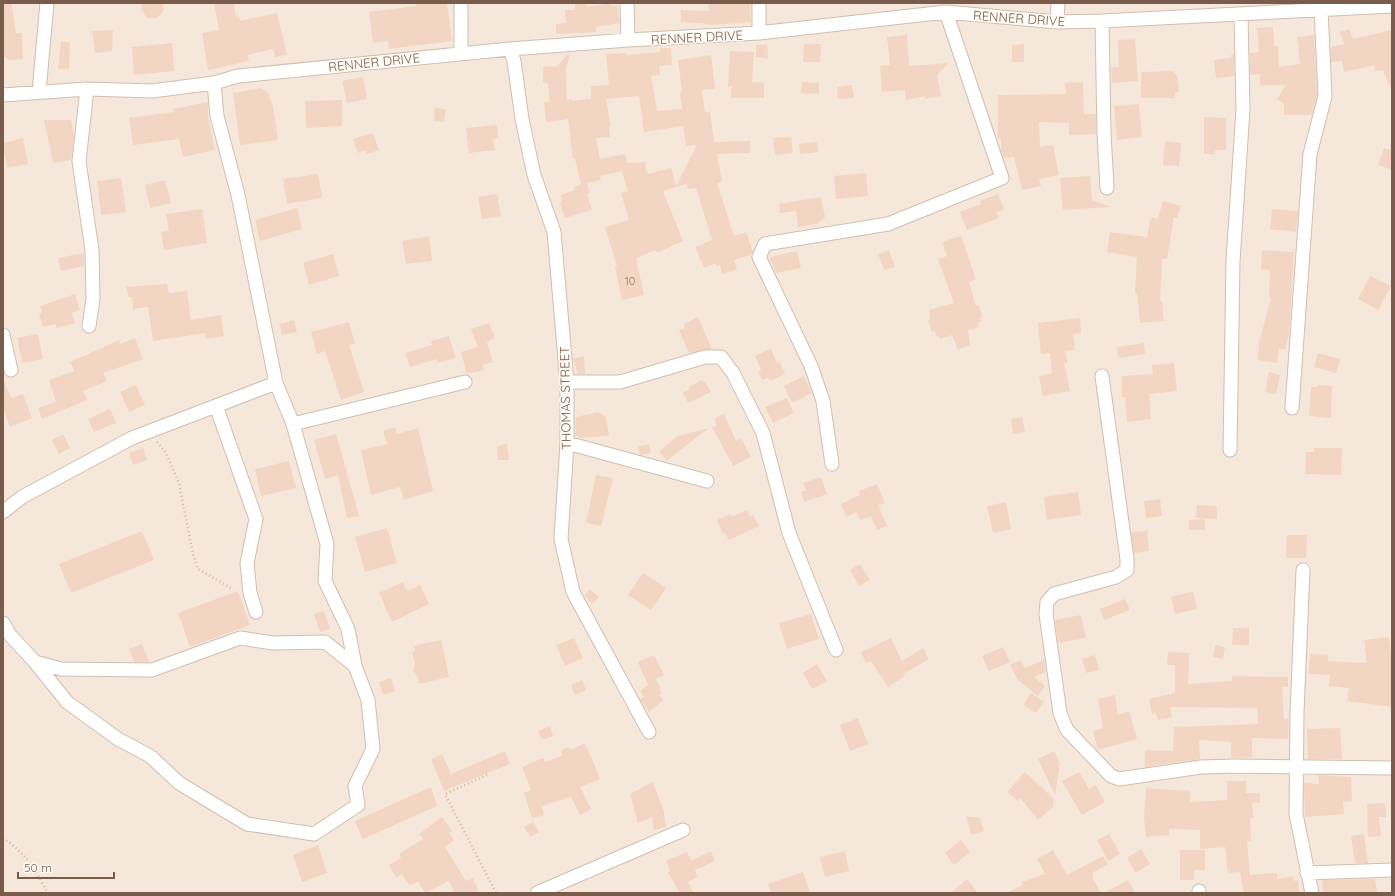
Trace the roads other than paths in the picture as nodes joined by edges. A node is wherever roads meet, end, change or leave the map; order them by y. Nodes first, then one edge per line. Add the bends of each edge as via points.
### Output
1 (47, 3) edge
2 (460, 3) edge
3 (627, 3) edge
4 (759, 3) edge
5 (1058, 3) edge
6 (1392, 6) edge
7 (1321, 9) junction
8 (946, 12) junction
9 (1241, 14) junction
10 (1102, 21) junction
11 (1057, 22) junction
12 (760, 33) junction
13 (628, 40) junction
14 (510, 49) junction
15 (461, 54) junction
16 (214, 83) junction
17 (87, 89) junction
18 (38, 92) junction
19 (3, 95) edge
20 (1107, 188) dead end
21 (90, 326) dead end
22 (3, 335) edge
23 (11, 370) dead end
24 (1102, 376) dead end
25 (465, 382) dead end
26 (567, 382) junction
27 (276, 383) junction
28 (216, 406) junction
29 (1292, 408) dead end
30 (293, 424) junction
31 (567, 443) junction
32 (1230, 450) dead end
33 (832, 464) dead end
34 (707, 481) dead end
35 (3, 512) edge
36 (1303, 570) dead end
37 (256, 612) dead end
38 (3, 623) edge
39 (7, 638) edge
40 (836, 650) dead end
41 (36, 662) junction
42 (356, 666) junction
43 (649, 732) dead end
44 (1296, 767) junction
45 (1392, 768) edge
46 (683, 830) dead end
47 (1392, 870) edge
48 (1307, 873) junction
49 (537, 893) edge
50 (1312, 893) edge

1 - 18 street
2 - 15 street
3 - 13 street
4 - 12 street
5 - 11 street
6 - 7 street, RENNER DRIVE
7 - 9 street, RENNER DRIVE
7 - 29 street via 1325,96 1310,154
8 - 11 street, RENNER DRIVE
8 - 12 street, RENNER DRIVE
8 - 33 street via 1002,178 888,224 765,244 759,257 811,366 823,402
9 - 10 street, RENNER DRIVE
9 - 32 street via 1242,109 1233,261
10 - 11 street, RENNER DRIVE
10 - 20 street
12 - 13 street, RENNER DRIVE
13 - 14 street, RENNER DRIVE
14 - 15 street, RENNER DRIVE
14 - 26 street, THOMAS STREET via 534,175 554,232
15 - 16 street, RENNER DRIVE via 245,75
16 - 17 street, RENNER DRIVE via 152,91
16 - 27 street via 217,116 238,195
17 - 18 street, RENNER DRIVE
17 - 21 street via 79,161 92,250 93,299
18 - 19 street, RENNER DRIVE
22 - 23 street
24 - 44 street via 1127,570 1116,577 1054,594 1047,602 1046,614 1060,713 1067,730 1111,776 1119,780 1201,767
25 - 30 street
26 - 31 street, THOMAS STREET
26 - 40 street via 620,382 704,357 721,358 733,373 763,433 789,533
27 - 28 street
27 - 30 street
28 - 35 street via 132,438 22,497
28 - 37 street via 256,518 247,563 250,593
30 - 42 street via 326,544 325,581 348,629
31 - 34 street
31 - 43 street, THOMAS STREET via 561,539 573,592
36 - 44 street
38 - 39 street
39 - 41 street
41 - 42 street via 61,669 152,670 240,638 273,643 326,642
41 - 42 street via 68,702 118,739 150,756 179,783 247,824 314,834 358,805 355,786 373,749 368,700
44 - 45 street
44 - 48 street via 1296,814
46 - 49 street
47 - 48 street
48 - 50 street

